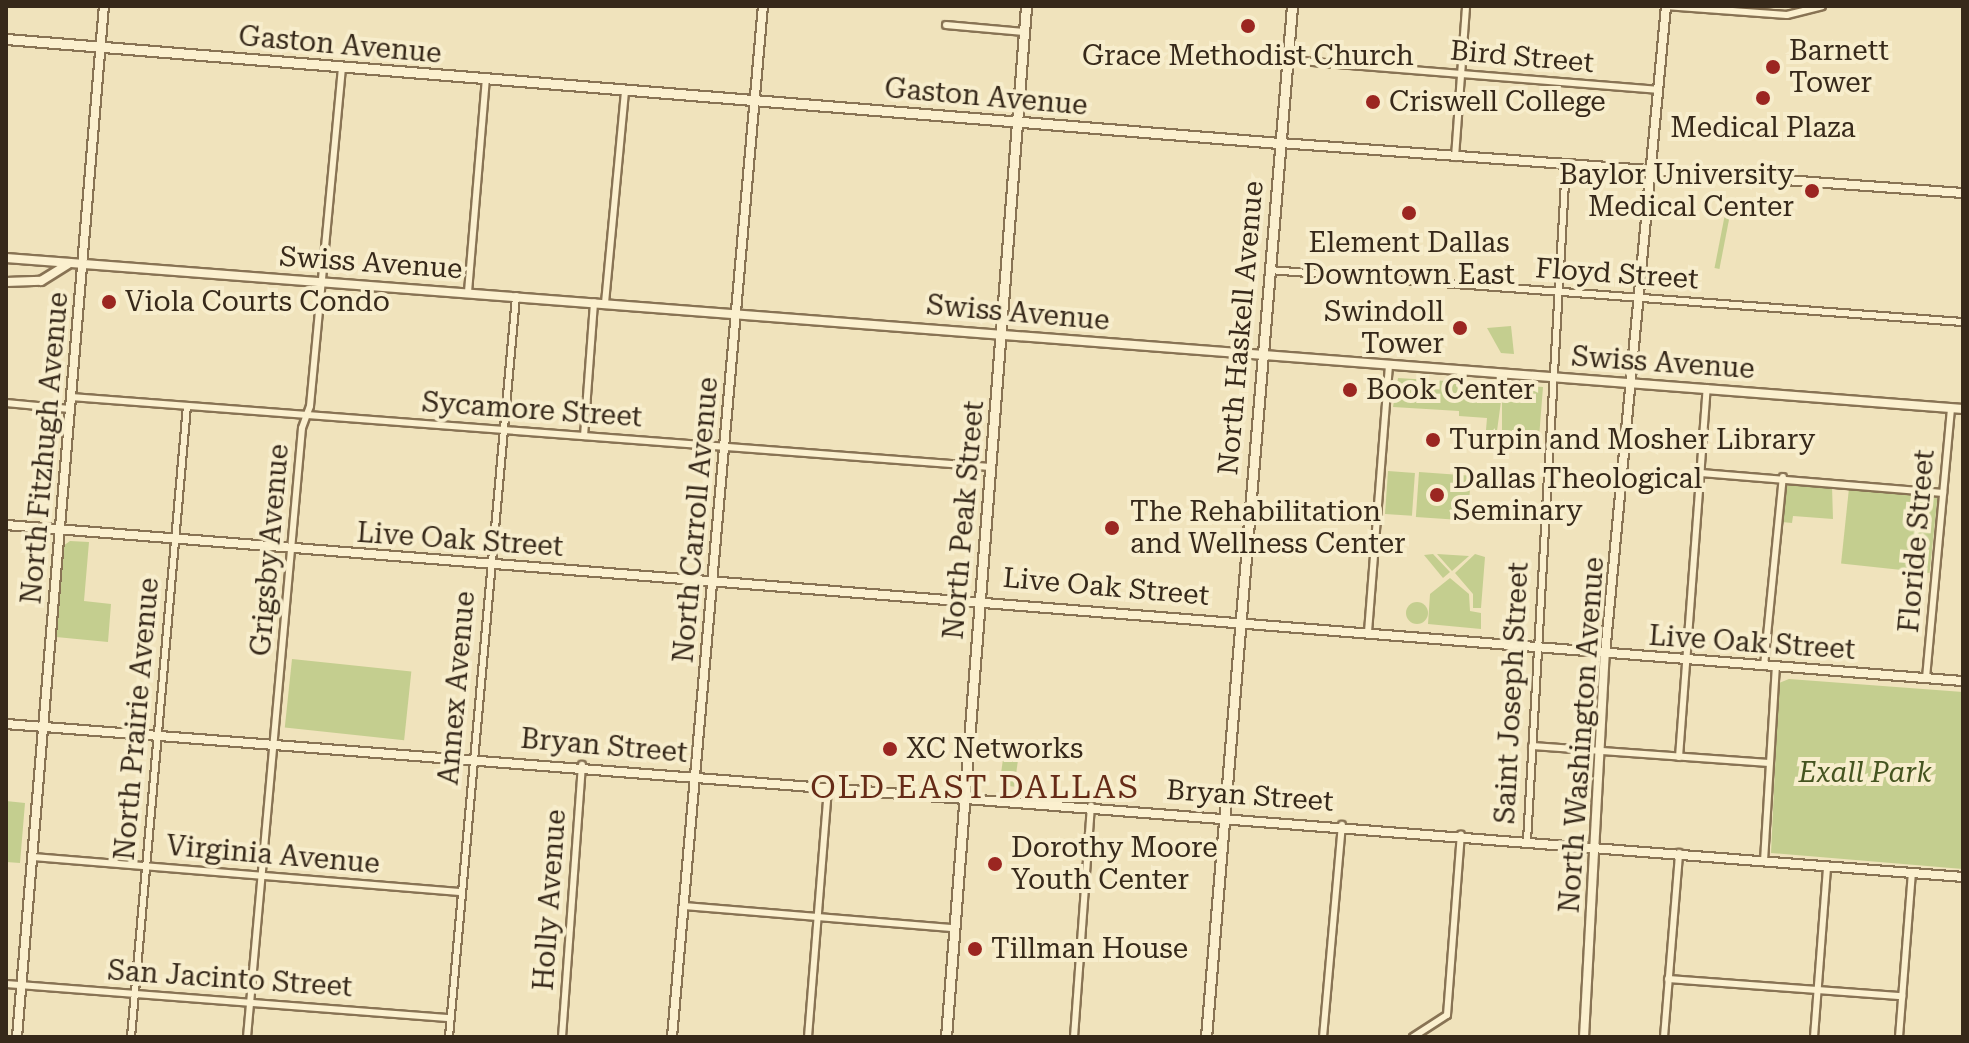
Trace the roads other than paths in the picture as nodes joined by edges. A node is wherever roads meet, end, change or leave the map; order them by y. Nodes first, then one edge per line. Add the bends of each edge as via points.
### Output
1 (104, 6) edge
2 (763, 6) edge
3 (1026, 6) edge
4 (1292, 6) edge
5 (1466, 6) edge
6 (1666, 6) edge
7 (1822, 6) edge
8 (946, 25) dead end
9 (1024, 32) junction
10 (6, 39) edge
11 (101, 47) junction
12 (1288, 60) junction
13 (342, 67) junction
14 (1461, 74) junction
15 (486, 79) junction
16 (625, 90) junction
17 (1657, 90) junction
18 (756, 101) junction
19 (1018, 122) junction
20 (1280, 143) junction
21 (1455, 157) junction
22 (1566, 164) junction
23 (1651, 170) junction
24 (1963, 193) edge
25 (6, 258) edge
26 (68, 263) junction
27 (83, 264) junction
28 (1267, 270) junction
29 (6, 282) edge
30 (321, 283) junction
31 (468, 292) junction
32 (1557, 292) junction
33 (516, 296) junction
34 (1641, 298) junction
35 (594, 302) junction
36 (605, 303) junction
37 (736, 313) junction
38 (1963, 322) edge
39 (1001, 333) junction
40 (1259, 356) junction
41 (1389, 366) junction
42 (1550, 377) junction
43 (1632, 383) junction
44 (1707, 388) junction
45 (71, 397) junction
46 (6, 403) edge
47 (187, 406) junction
48 (1951, 408) junction
49 (70, 409) junction
50 (1963, 409) edge
51 (306, 415) junction
52 (502, 429) junction
53 (584, 436) junction
54 (724, 447) junction
55 (990, 467) junction
56 (1701, 473) junction
57 (1783, 477) junction
58 (1943, 493) junction
59 (6, 525) edge
60 (59, 529) junction
61 (176, 539) junction
62 (292, 549) junction
63 (491, 565) junction
64 (713, 580) junction
65 (979, 599) junction
66 (1240, 620) junction
67 (1368, 632) junction
68 (1536, 649) junction
69 (1605, 654) junction
70 (1686, 660) junction
71 (1764, 666) junction
72 (1776, 667) junction
73 (1926, 678) junction
74 (1963, 681) edge
75 (6, 724) edge
76 (44, 727) junction
77 (157, 736) junction
78 (274, 745) junction
79 (1532, 746) junction
80 (1600, 751) junction
81 (473, 757) junction
82 (1679, 757) junction
83 (1769, 763) junction
84 (582, 765) junction
85 (695, 777) junction
86 (828, 787) junction
87 (964, 796) junction
88 (1091, 806) junction
89 (1223, 816) junction
90 (1342, 825) junction
91 (1461, 835) junction
92 (1527, 841) junction
93 (1595, 846) junction
94 (1679, 853) junction
95 (33, 857) junction
96 (1764, 861) junction
97 (146, 867) junction
98 (1827, 867) junction
99 (1912, 873) junction
100 (262, 876) junction
101 (1963, 877) edge
102 (460, 892) junction
103 (684, 906) junction
104 (818, 917) junction
105 (954, 928) junction
106 (1668, 979) junction
107 (6, 984) edge
108 (21, 985) junction
109 (1818, 990) junction
110 (135, 994) junction
111 (1902, 996) junction
112 (251, 1003) junction
113 (451, 1018) junction
114 (17, 1037) edge
115 (131, 1037) edge
116 (247, 1037) edge
117 (449, 1037) edge
118 (562, 1037) edge
119 (672, 1037) edge
120 (808, 1037) edge
121 (946, 1037) edge
122 (1074, 1037) edge
123 (1206, 1037) edge
124 (1323, 1037) edge
125 (1413, 1037) edge
126 (1584, 1037) edge
127 (1664, 1037) edge
128 (1814, 1037) edge
129 (1899, 1037) edge

1 - 11 street, North Fitzhugh Avenue
2 - 18 street, North Carroll Avenue
3 - 9 main road, North Peak Street
4 - 12 main road, North Haskell Avenue
5 - 14 street
6 - 7 street via 1787,15
6 - 17 street, North Washington Avenue
8 - 9 street
9 - 19 main road, North Peak Street
10 - 11 main road, Gaston Avenue
11 - 13 main road, Gaston Avenue
11 - 27 street, North Fitzhugh Avenue
12 - 14 street, Bird Street
12 - 20 main road, North Haskell Avenue
13 - 15 main road, Gaston Avenue
13 - 30 street, Grigsby Avenue
14 - 17 street, Bird Street
14 - 21 street
15 - 16 main road, Gaston Avenue
15 - 31 street
16 - 18 main road, Gaston Avenue
16 - 36 street
17 - 23 street, North Washington Avenue
18 - 19 main road, Gaston Avenue
18 - 37 street, North Carroll Avenue
19 - 20 main road, Gaston Avenue
19 - 39 main road, North Peak Street
20 - 21 street, Gaston Avenue
20 - 28 main road, North Haskell Avenue
21 - 22 street, Gaston Avenue
22 - 23 street, Gaston Avenue
22 - 32 street, Saint Joseph Street
23 - 24 street, Gaston Avenue
23 - 34 street, North Washington Avenue
25 - 26 street, Swiss Avenue
26 - 27 street, Swiss Avenue
26 - 29 street via 41,281
27 - 30 street, Swiss Avenue
27 - 45 street, North Fitzhugh Avenue
28 - 32 street, Floyd Street
28 - 40 main road, North Haskell Avenue
30 - 31 street, Swiss Avenue
30 - 51 street, Grigsby Avenue
31 - 33 street, Swiss Avenue
32 - 34 street, Floyd Street
32 - 42 street, Saint Joseph Street
33 - 35 street, Swiss Avenue
33 - 52 street, Annex Avenue
34 - 38 street, Floyd Street
34 - 43 street, North Washington Avenue
35 - 36 street, Swiss Avenue
35 - 53 street
36 - 37 street, Swiss Avenue
37 - 39 street, Swiss Avenue
37 - 54 street, North Carroll Avenue
39 - 40 street, Swiss Avenue
39 - 55 main road, North Peak Street
40 - 41 street, Swiss Avenue
40 - 66 main road, North Haskell Avenue
41 - 42 street, Swiss Avenue
41 - 67 street
42 - 43 street, Swiss Avenue
42 - 68 street, Saint Joseph Street
43 - 44 street, Swiss Avenue
43 - 69 street, North Washington Avenue
44 - 48 street, Swiss Avenue
44 - 56 street
45 - 47 street, Sycamore Street
45 - 49 street, North Fitzhugh Avenue
46 - 49 street
47 - 51 street, Sycamore Street
47 - 61 street, North Prairie Avenue
48 - 50 street, Swiss Avenue
48 - 58 street, Floride Street
49 - 60 street, North Fitzhugh Avenue
51 - 52 street, Sycamore Street
51 - 62 street, Grigsby Avenue
52 - 53 street, Sycamore Street
52 - 63 street, Annex Avenue
53 - 54 street, Sycamore Street
54 - 55 street, Sycamore Street
54 - 64 street, North Carroll Avenue
55 - 65 main road, North Peak Street
56 - 57 street
56 - 70 street
57 - 58 street
57 - 71 street
58 - 73 street, Floride Street
59 - 60 street, Live Oak Street
60 - 61 street, Live Oak Street
60 - 76 street, North Fitzhugh Avenue
61 - 62 street, Live Oak Street
61 - 77 street, North Prairie Avenue
62 - 63 street, Live Oak Street
62 - 78 street, Grigsby Avenue
63 - 64 street, Live Oak Street
63 - 81 street, Annex Avenue
64 - 65 street, Live Oak Street
64 - 85 street, North Carroll Avenue
65 - 66 street, Live Oak Street
65 - 87 main road, North Peak Street
66 - 67 street, Live Oak Street
66 - 89 main road, North Haskell Avenue
67 - 68 street, Live Oak Street
68 - 69 street, Live Oak Street
68 - 79 street, Saint Joseph Street
69 - 70 street, Live Oak Street
69 - 80 street, North Washington Avenue
70 - 71 street, Live Oak Street
70 - 82 street
71 - 72 street, Live Oak Street
72 - 73 street, Live Oak Street
72 - 83 street
73 - 74 street, Live Oak Street
75 - 76 street, Bryan Street
76 - 77 street, Bryan Street
76 - 95 street, North Fitzhugh Avenue
77 - 78 street, Bryan Street
77 - 97 street, North Prairie Avenue
78 - 81 street, Bryan Street
78 - 100 street, Grigsby Avenue
79 - 80 street
79 - 92 street, Saint Joseph Street
80 - 82 street
80 - 93 street, North Washington Avenue
81 - 84 street, Bryan Street
81 - 102 street, Annex Avenue
82 - 83 street
83 - 96 street
84 - 85 street, Bryan Street
84 - 118 street, Holly Avenue
85 - 86 street, Bryan Street
85 - 103 street, North Carroll Avenue
86 - 87 street, Bryan Street
86 - 104 street
87 - 88 street, Bryan Street
87 - 105 main road, North Peak Street
88 - 89 street, Bryan Street
88 - 122 street
89 - 90 street, Bryan Street
89 - 123 main road, North Haskell Avenue
90 - 91 street, Bryan Street
90 - 124 street
91 - 92 street, Bryan Street
91 - 125 street via 1447,1015
92 - 93 street, Bryan Street
93 - 94 street, Bryan Street
93 - 126 street, North Washington Avenue
94 - 96 street, Bryan Street
94 - 106 street
95 - 97 street, Virginia Avenue
95 - 108 street, North Fitzhugh Avenue
96 - 98 street, Bryan Street
97 - 100 street, Virginia Avenue
97 - 110 street, North Prairie Avenue
98 - 99 street, Bryan Street
98 - 109 street
99 - 101 street, Bryan Street
99 - 111 street
100 - 102 street, Virginia Avenue
100 - 112 street, Grigsby Avenue
102 - 113 street, Annex Avenue
103 - 104 street
103 - 119 street, North Carroll Avenue
104 - 105 street
104 - 120 street
105 - 121 main road, North Peak Street
106 - 109 street
106 - 127 street
107 - 108 street, San Jacinto Street
108 - 110 street, San Jacinto Street
108 - 114 street, North Fitzhugh Avenue
109 - 111 street
109 - 128 street
110 - 112 street, San Jacinto Street
110 - 115 street, North Prairie Avenue
111 - 129 street
112 - 113 street, San Jacinto Street
112 - 116 street, Grigsby Avenue
113 - 117 street, Annex Avenue

